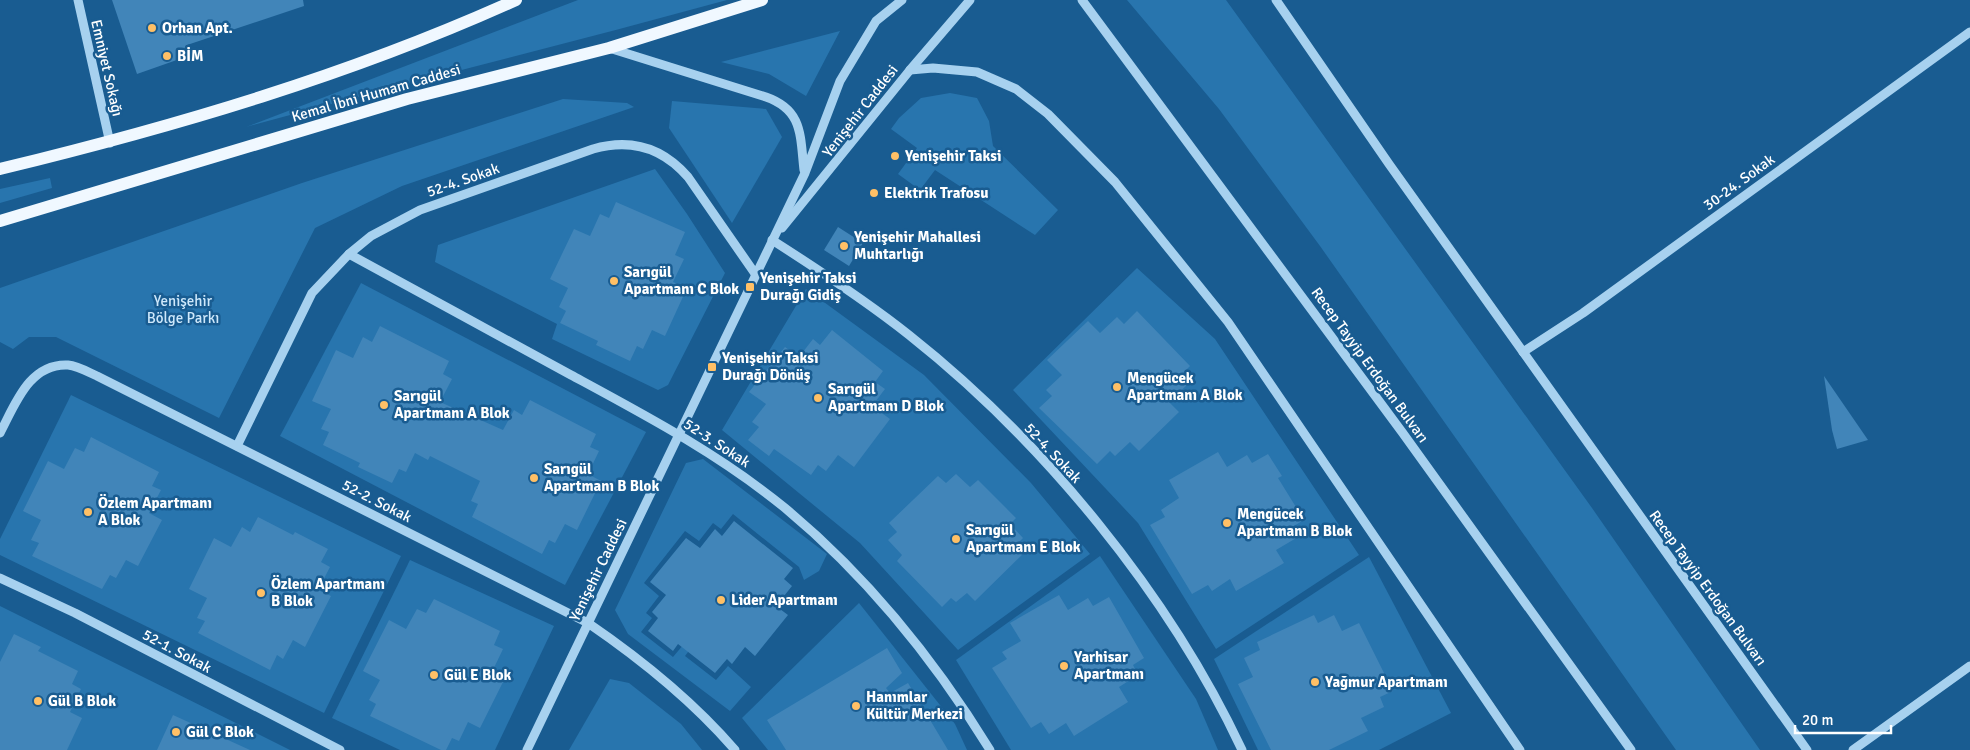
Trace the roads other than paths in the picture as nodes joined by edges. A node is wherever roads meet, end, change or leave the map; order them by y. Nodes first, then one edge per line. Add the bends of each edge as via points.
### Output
1 (78, 0) edge
2 (516, 0) edge
3 (762, 0) edge
4 (902, 0) edge
5 (970, 0) edge
6 (1082, 0) edge
7 (1276, 0) edge
8 (1970, 32) edge
9 (609, 48) junction
10 (910, 70) junction
11 (110, 142) junction
12 (0, 169) edge
13 (805, 173) junction
14 (0, 222) edge
15 (772, 240) junction
16 (349, 254) junction
17 (756, 275) junction
18 (1523, 352) junction
19 (0, 433) edge
20 (679, 434) junction
21 (237, 446) junction
22 (0, 578) edge
23 (588, 622) junction
24 (1970, 666) edge
25 (340, 750) edge
26 (527, 750) edge
27 (735, 750) edge
28 (990, 750) edge
29 (1242, 750) edge
30 (1520, 750) edge
31 (1631, 750) edge
32 (1807, 750) edge
33 (1853, 750) edge

1 - 11 street, Emniyet Sokağı
2 - 11 main road, Kemal İbni Humam Caddesi via 354,67
3 - 9 main road, Kemal İbni Humam Caddesi
4 - 13 street, Yenişehir Caddesi via 876,21 840,81
5 - 10 street, Yenişehir Caddesi
6 - 31 street, Recep Tayyip Erdoğan Bulvarı via 1402,432
7 - 18 street, Recep Tayyip Erdoğan Bulvarı
8 - 18 street, 30-24. Sokak via 1583,313
9 - 13 street via 784,104 794,116 799,130
9 - 14 main road, Kemal İbni Humam Caddesi via 407,99
10 - 15 street, Yenişehir Caddesi
10 - 30 street via 933,68 977,72 1016,89 1048,114 1115,182 1228,322
11 - 12 main road, Kemal İbni Humam Caddesi
13 - 15 street, Yenişehir Caddesi
15 - 17 street, Yenişehir Caddesi
15 - 29 street, 52-4. Sokak via 839,283 909,335 1021,437 1130,566 1169,622
16 - 17 street, 52-4. Sokak via 371,236 420,210 610,144 628,143 645,146 676,163
16 - 20 street, 52-3. Sokak
16 - 21 street, 52-4. Sokak via 312,293
17 - 20 street, Yenişehir Caddesi
18 - 32 street, Recep Tayyip Erdoğan Bulvarı
19 - 21 street, 52-2. Sokak via 29,380 42,371 67,365 97,376
20 - 23 street, Yenişehir Caddesi
20 - 28 street, 52-3. Sokak via 785,508 859,577 920,646
21 - 23 street, 52-2. Sokak
22 - 25 street, 52-1. Sokak via 75,613
23 - 26 street, Yenişehir Caddesi
23 - 27 street, 52-2. Sokak via 679,692
24 - 33 street

